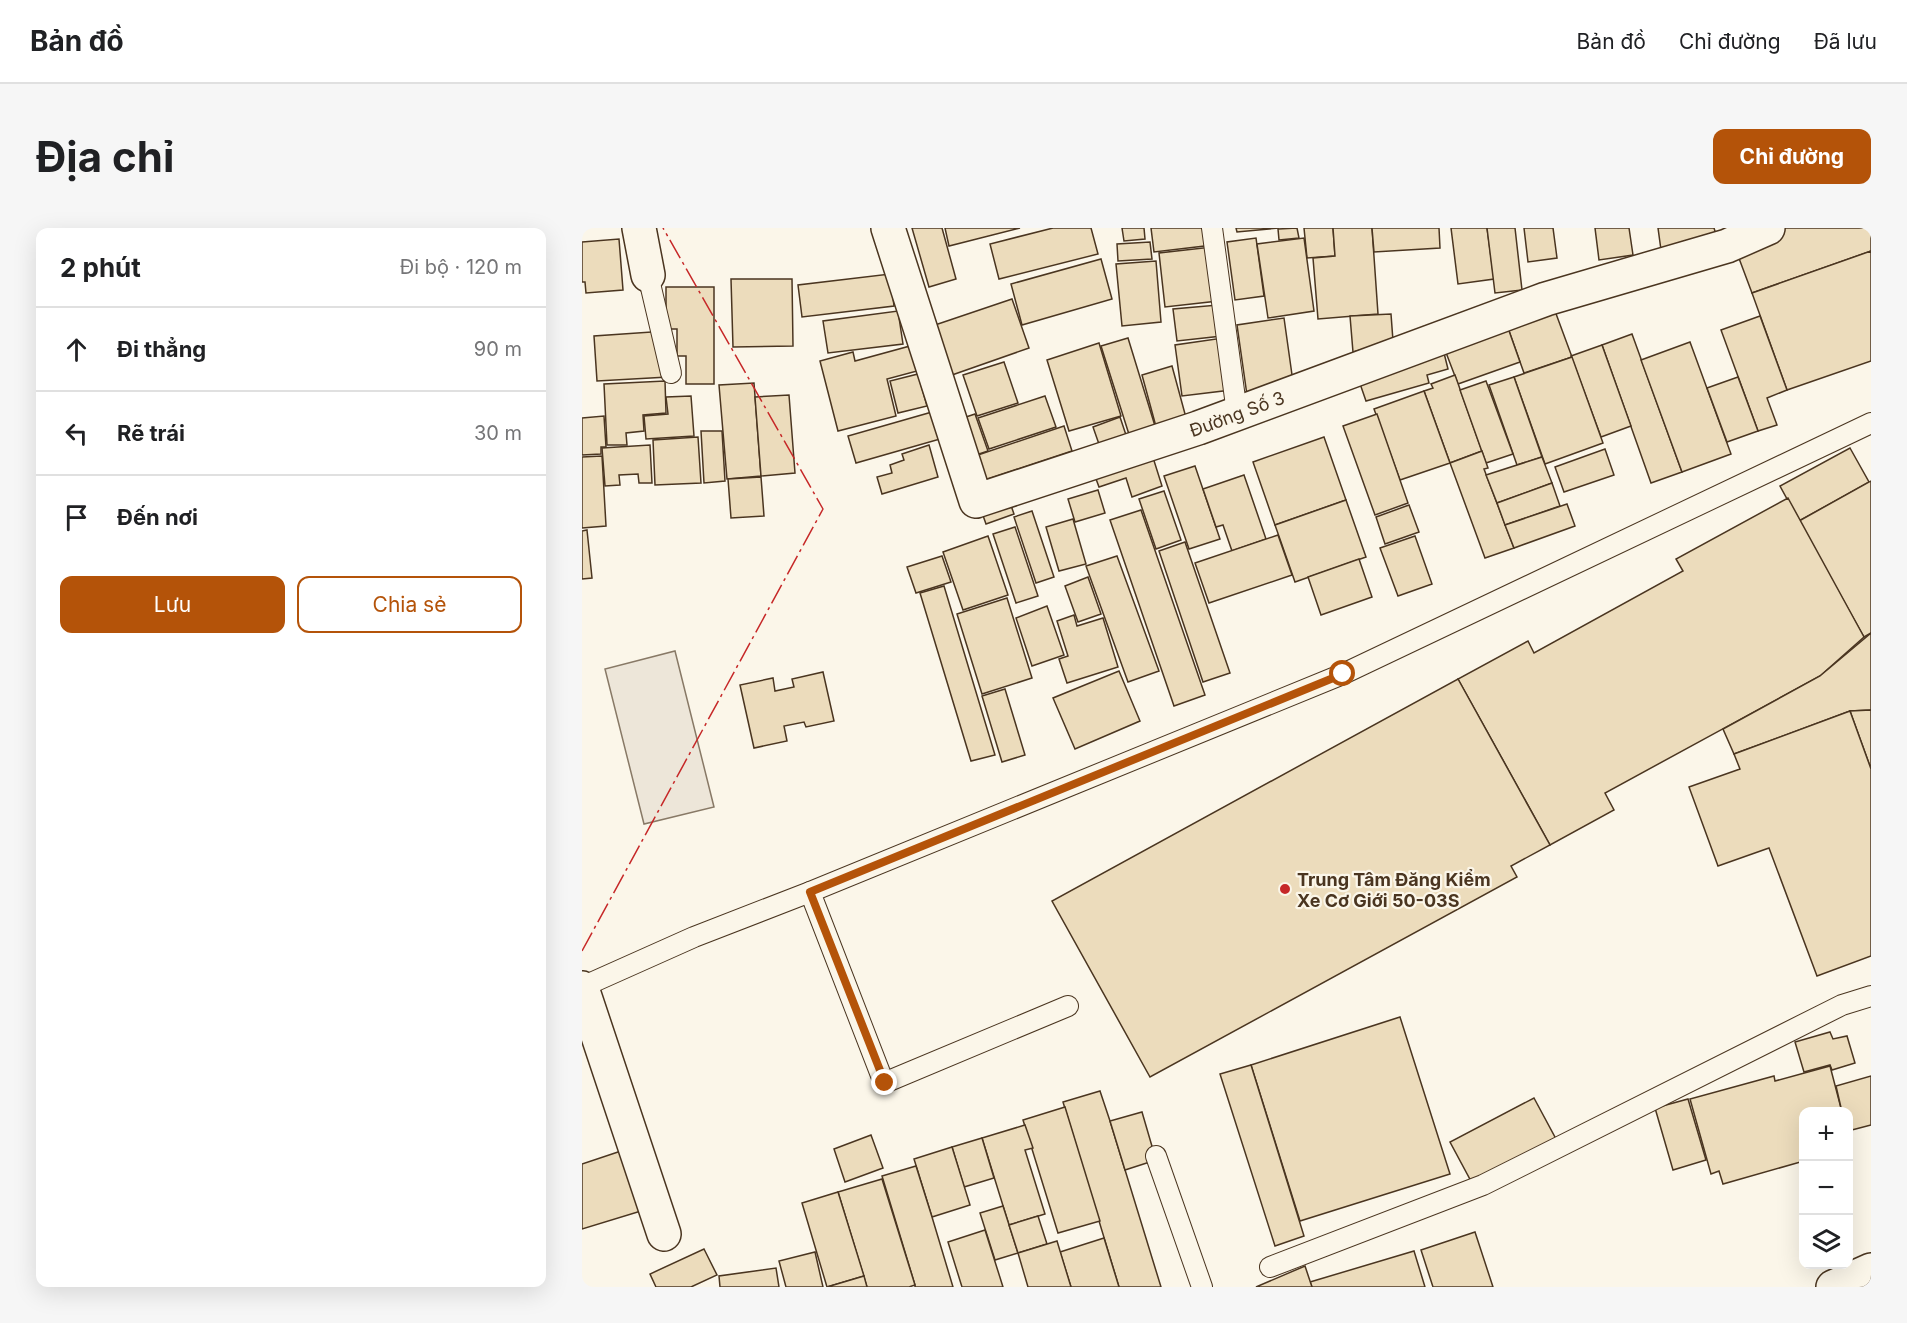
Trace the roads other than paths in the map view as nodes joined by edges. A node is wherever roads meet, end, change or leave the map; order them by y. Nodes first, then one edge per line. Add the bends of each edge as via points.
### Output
1 (639, 228) edge
2 (888, 228) edge
3 (1212, 228) edge
4 (1768, 228) edge
5 (648, 275) joint
6 (671, 373) dead end
7 (1237, 413) junction
8 (1871, 423) edge
9 (810, 892) junction
10 (582, 988) edge
11 (1871, 996) edge
12 (1068, 1006) dead end
13 (1156, 1156) dead end
14 (664, 1234) dead end
15 (1270, 1267) dead end
16 (1871, 1270) edge
17 (1202, 1287) edge
18 (1833, 1287) edge

1 - 5 street
2 - 7 street, Đường Số 3 via 976,501
3 - 7 lane
4 - 7 street, Đường Số 3 via 1727,246 1546,299
5 - 6 lane
8 - 9 lane via 1343,674
9 - 10 lane via 694,937
9 - 12 lane via 885,1083
10 - 14 street
11 - 15 lane via 1842,1005 1483,1185
13 - 17 lane
16 - 18 street

